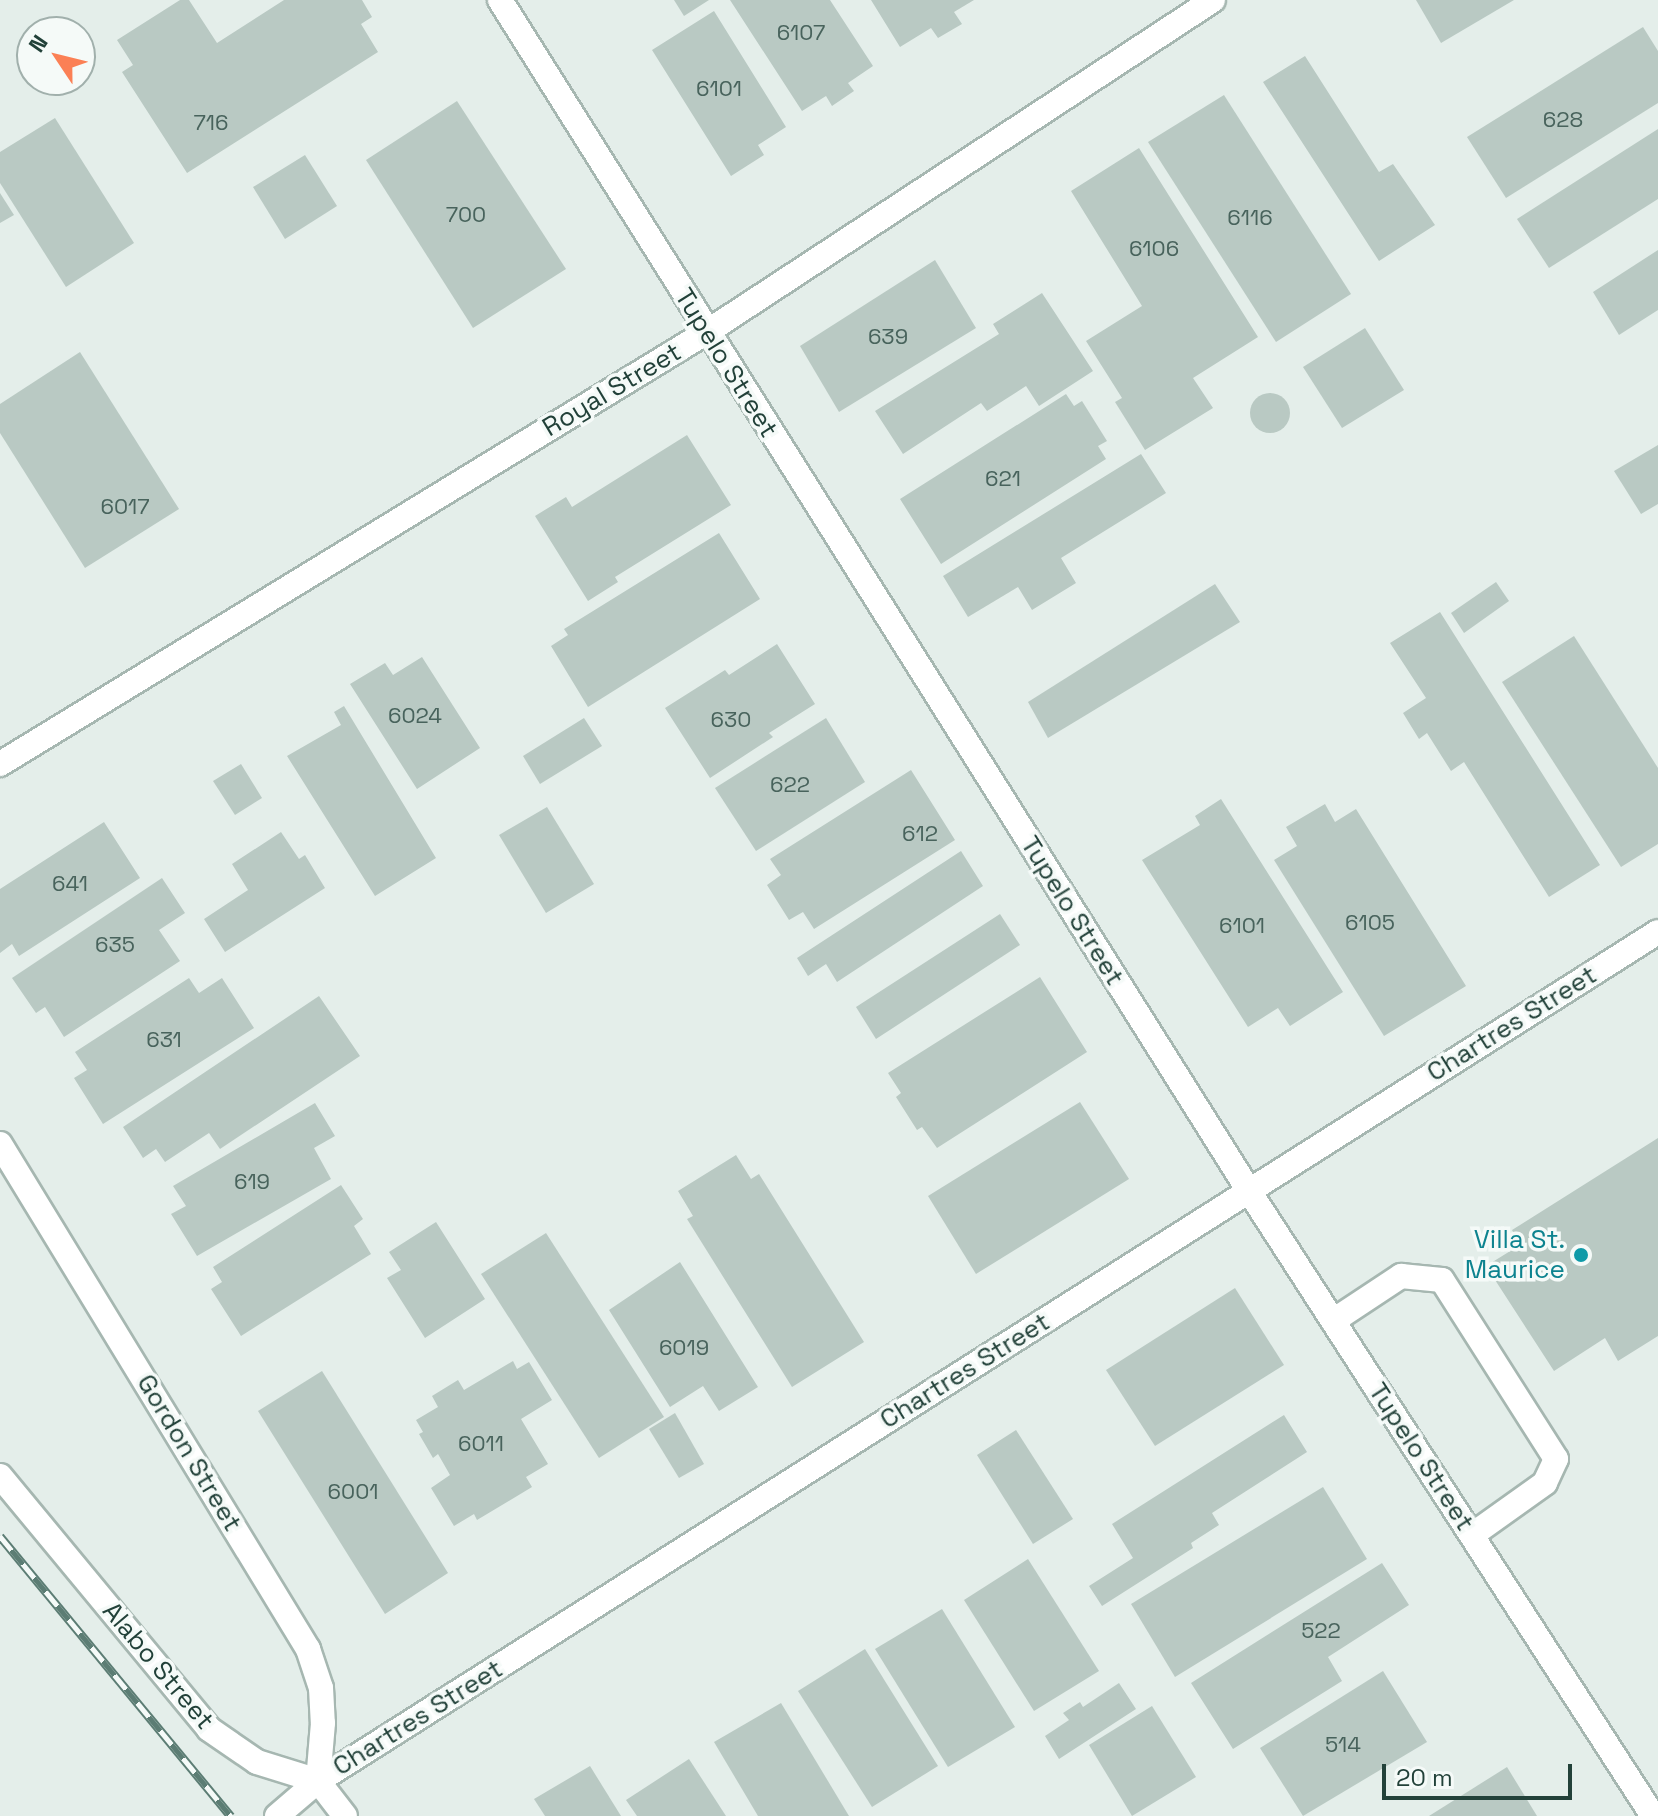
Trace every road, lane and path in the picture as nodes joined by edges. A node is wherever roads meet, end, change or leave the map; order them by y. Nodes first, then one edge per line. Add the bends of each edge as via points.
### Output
1 (500, 0) edge
2 (1213, 0) edge
3 (707, 332) junction
4 (0, 764) edge
5 (1658, 932) edge
6 (0, 1144) edge
7 (1249, 1191) junction
8 (1333, 1321) junction
9 (0, 1476) edge
10 (1472, 1535) junction
11 (318, 1781) junction
12 (277, 1816) edge
13 (345, 1816) edge
14 (1653, 1816) edge

1 - 3 street, Tupelo Street
2 - 3 street, Royal Street
3 - 4 street, Royal Street
3 - 7 street, Tupelo Street
5 - 7 street, Chartres Street
6 - 11 street, Gordon Street via 308,1649 321,1688
7 - 8 street, Tupelo Street
7 - 11 street, Chartres Street
8 - 10 street, Tupelo Street
8 - 10 street via 1401,1276 1442,1280 1556,1459 1545,1483
9 - 11 street, Alabo Street via 209,1729 257,1762
10 - 14 street, Tupelo Street
11 - 12 street, Chartres Street
11 - 13 street

